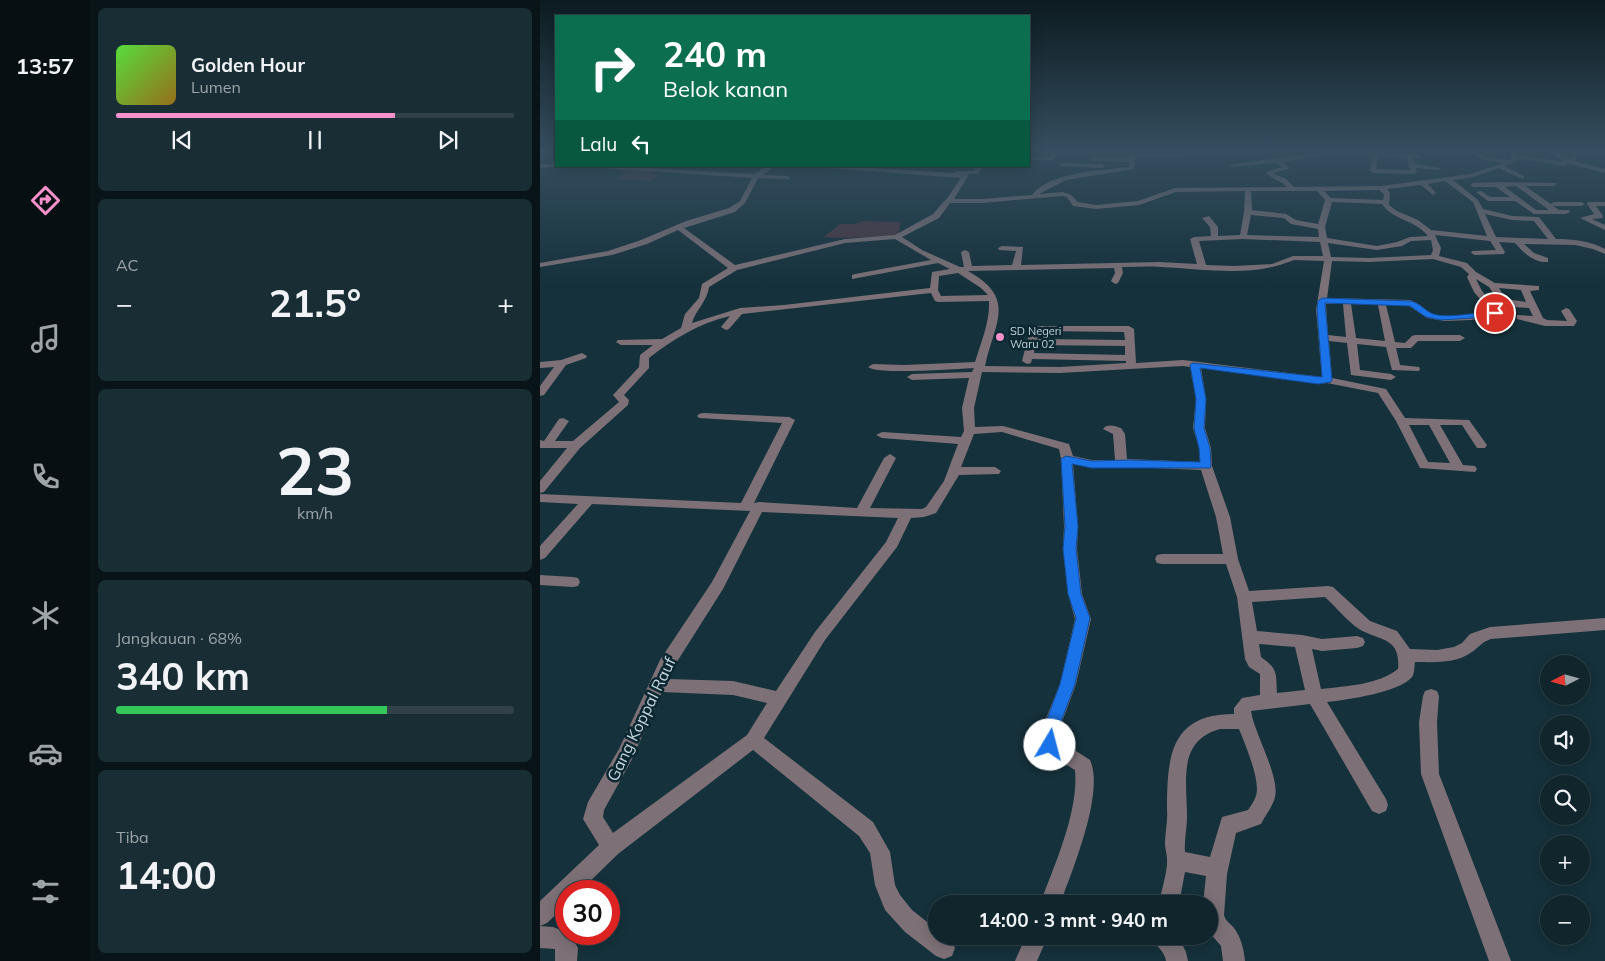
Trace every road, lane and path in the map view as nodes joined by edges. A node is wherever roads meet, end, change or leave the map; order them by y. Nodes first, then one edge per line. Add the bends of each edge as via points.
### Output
1 (746, 196) edge
2 (953, 196) edge
3 (1028, 196) edge
4 (1067, 196) edge
5 (1159, 196) edge
6 (1248, 196) edge
7 (1325, 196) edge
8 (1364, 196) edge
9 (1387, 196) edge
10 (1470, 196) edge
11 (1484, 196) edge
12 (1511, 196) edge
13 (1534, 196) edge
14 (1570, 196) dead end
15 (1548, 197) junction
16 (1516, 199) junction
17 (950, 200) junction
18 (1329, 200) junction
19 (1368, 201) junction
20 (1386, 202) junction
21 (1581, 204) dead end
22 (1605, 204) edge
23 (1480, 210) junction
24 (1248, 212) junction
25 (1556, 212) junction
26 (1566, 212) dead end
27 (1206, 218) dead end
28 (1462, 226) dead end
29 (678, 227) junction
30 (1321, 227) junction
31 (1605, 228) edge
32 (1432, 235) junction
33 (1466, 235) junction
34 (897, 237) junction
35 (1243, 237) junction
36 (1215, 238) junction
37 (1493, 238) junction
38 (1324, 240) junction
39 (1517, 241) junction
40 (1553, 241) junction
41 (1002, 248) dead end
42 (1603, 249) edge
43 (965, 252) dead end
44 (1433, 257) junction
45 (1328, 260) junction
46 (1545, 260) dead end
47 (937, 261) junction
48 (540, 265) edge
49 (1118, 266) junction
50 (1202, 266) junction
51 (1016, 267) junction
52 (1046, 267) junction
53 (734, 268) junction
54 (968, 268) junction
55 (958, 269) junction
56 (1473, 274) junction
57 (855, 276) dead end
58 (1045, 278) dead end
59 (1115, 281) dead end
60 (1493, 285) junction
61 (1524, 288) junction
62 (1536, 288) dead end
63 (934, 290) junction
64 (993, 298) junction
65 (1322, 301) junction
66 (1347, 305) dead end
67 (1531, 305) junction
68 (1382, 306) dead end
69 (740, 311) junction
70 (1566, 312) dead end
71 (1520, 317) dead end
72 (1539, 320) junction
73 (726, 327) dead end
74 (686, 328) junction
75 (1324, 338) junction
76 (1460, 338) dead end
77 (1352, 341) junction
78 (621, 342) dead end
79 (662, 342) junction
80 (1390, 344) junction
81 (582, 356) dead end
82 (1131, 361) junction
83 (562, 363) junction
84 (540, 365) edge
85 (1195, 365) junction
86 (873, 367) dead end
87 (1415, 369) dead end
88 (978, 370) junction
89 (912, 377) dead end
90 (1392, 377) dead end
91 (1327, 380) junction
92 (540, 393) edge
93 (703, 416) dead end
94 (563, 421) dead end
95 (1402, 421) junction
96 (1433, 422) junction
97 (1109, 429) dead end
98 (882, 434) dead end
99 (968, 436) junction
100 (544, 443) edge
101 (576, 445) junction
102 (1481, 445) dead end
103 (890, 458) dead end
104 (1066, 459) junction
105 (1121, 463) junction
106 (1206, 466) junction
107 (954, 471) junction
108 (995, 471) dead end
109 (540, 489) edge
110 (540, 498) edge
111 (589, 500) junction
112 (753, 506) junction
113 (862, 511) junction
114 (906, 514) junction
115 (540, 555) edge
116 (1162, 559) dead end
117 (1231, 559) junction
118 (540, 580) edge
119 (573, 582) dead end
120 (1244, 597) junction
121 (1605, 624) edge
122 (1250, 637) junction
123 (1302, 642) junction
124 (1356, 642) dead end
125 (1405, 655) junction
126 (657, 685) junction
127 (1431, 696) dead end
128 (1315, 698) junction
129 (780, 699) junction
130 (1269, 700) junction
131 (1244, 722) junction
132 (753, 740) junction
133 (1379, 806) dead end
134 (611, 847) junction
135 (1177, 859) junction
136 (1218, 869) junction
137 (1053, 895) edge
138 (1171, 895) edge
139 (540, 916) edge
140 (540, 937) edge
141 (1033, 945) edge
142 (1174, 945) edge
143 (944, 948) dead end
144 (566, 961) edge
145 (1026, 961) edge
146 (1177, 961) edge
147 (1234, 961) edge
148 (1500, 961) edge

1 - 29 street via 738,207
2 - 17 street
3 - 17 street via 982,201
4 - 5 street via 1076,204 1096,207 1139,203
6 - 24 street
7 - 18 street
8 - 19 street
9 - 20 street
10 - 23 street
11 - 16 street via 1488,199
12 - 16 street
13 - 15 street
14 - 15 street
15 - 21 street
15 - 25 street
16 - 25 street via 1534,212
17 - 34 street via 936,216
18 - 19 street
18 - 30 street
19 - 20 street
20 - 32 street via 1389,208 1418,222
22 - 31 street via 1591,204 1599,216 1584,218
23 - 37 street
23 - 40 street via 1536,220
24 - 30 street via 1284,216 1294,222
24 - 35 street
25 - 26 street
27 - 36 street via 1214,227
28 - 33 street
29 - 48 street via 609,253
29 - 53 street
30 - 38 street
32 - 33 street
32 - 38 street via 1377,248
32 - 44 street via 1438,252
33 - 37 street
33 - 37 street via 1476,256 1501,253
34 - 47 street
34 - 53 street via 846,241
35 - 36 street
35 - 38 street
36 - 50 street via 1194,240
37 - 39 street
38 - 45 street
39 - 40 street
39 - 46 street via 1531,255
40 - 42 street
41 - 51 street via 1020,249
43 - 54 street
44 - 45 street
44 - 56 street via 1462,264
45 - 50 street via 1293,258 1272,266 1234,269
45 - 65 street
47 - 55 street
47 - 57 street
49 - 50 street
49 - 52 street
49 - 59 street
51 - 52 street
51 - 54 street
52 - 58 street
53 - 74 street via 705,286 703,298 690,314
54 - 55 street
55 - 63 street via 935,274
55 - 64 street
56 - 60 street
56 - 65 street via 1474,286 1495,311 1494,314 1434,317 1410,303
60 - 61 street
60 - 67 street via 1502,301
61 - 62 street
61 - 67 street
63 - 64 street via 938,299
63 - 69 street
64 - 88 street via 991,328
65 - 75 street
66 - 77 street
67 - 72 street
68 - 80 street
69 - 73 street
69 - 74 street
70 - 72 street via 1571,324
71 - 72 street
74 - 79 street
75 - 77 street
75 - 91 street
76 - 80 street via 1415,338 1408,346
77 - 80 street
77 - 90 street via 1355,373
78 - 79 street
79 - 101 street via 644,357 644,368 619,393 624,403
80 - 87 street via 1396,368
81 - 83 street
82 - 82 street via 1130,343 1031,342 1027,359
82 - 85 street
82 - 88 street via 1060,370
83 - 84 street
83 - 92 street
85 - 91 street
85 - 106 street via 1201,399 1199,428
86 - 88 street
88 - 89 street
88 - 99 street via 968,408
91 - 95 street via 1382,390
93 - 112 street, Gang Koppal Rauf via 789,420
94 - 100 street
95 - 96 street
95 - 96 street via 1424,465 1465,468
96 - 102 street via 1467,423
97 - 105 street via 1119,434
98 - 99 street
99 - 104 street via 1004,429 1065,447
99 - 107 street
100 - 101 street
101 - 109 street
103 - 113 street
104 - 105 street via 1092,464
104 - 137 street via 1072,526 1070,549 1075,594 1083,618 1068,684 1048,738 1050,745 1084,766 1087,776 1082,807
105 - 106 street
106 - 117 street via 1223,517
107 - 108 street
107 - 114 street via 931,510
110 - 111 street
111 - 112 street
111 - 115 street
112 - 113 street
112 - 126 street, Gang Koppal Rauf via 718,585 673,652
113 - 114 street
114 - 129 street via 892,544 839,611
116 - 117 street
117 - 120 street
118 - 119 street
120 - 122 street
120 - 125 street via 1328,591 1365,625 1392,635
121 - 125 street via 1490,633 1476,638 1458,653
122 - 123 street
122 - 130 street via 1253,660 1268,671
123 - 124 street via 1322,645
123 - 128 street
125 - 128 street via 1408,669 1396,680 1350,694
126 - 129 street via 733,688
126 - 134 street, Gang Koppal Rauf via 594,813 593,818
127 - 148 street via 1428,722 1430,774
128 - 130 street
128 - 133 street
129 - 132 street
130 - 131 street via 1244,705 1241,713
131 - 135 street via 1226,720 1209,723 1192,733 1179,754 1174,852
131 - 136 street via 1256,752 1266,796 1254,818 1229,824
132 - 134 street
132 - 143 street via 866,829 877,847 885,886 892,902 913,925
134 - 139 street
135 - 136 street
135 - 138 street
136 - 147 street via 1214,916 1216,925 1228,938
140 - 144 street via 564,941 568,951
141 - 145 street
142 - 146 street

